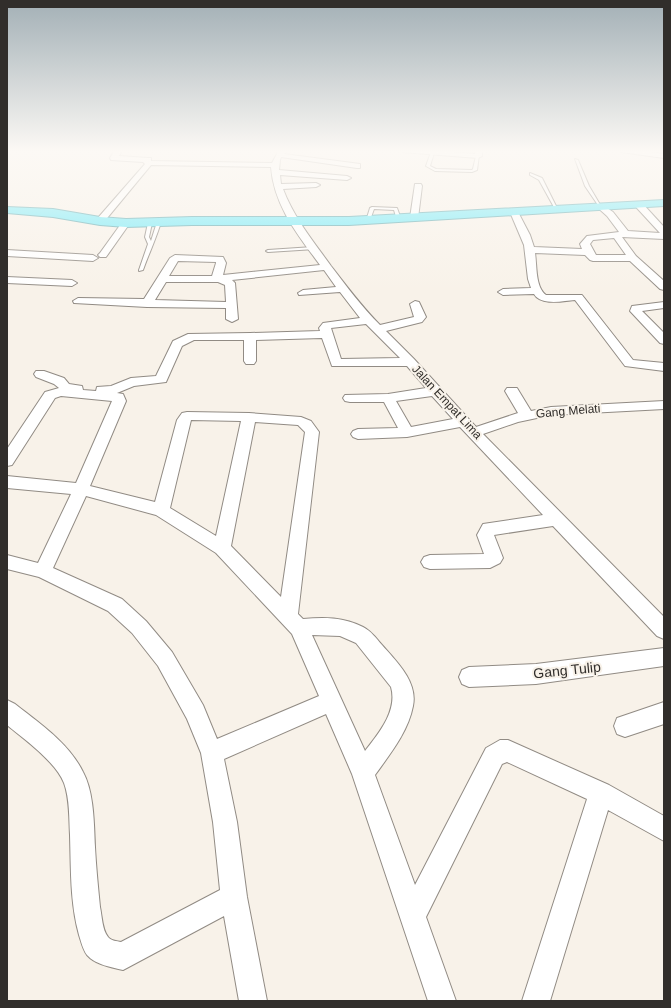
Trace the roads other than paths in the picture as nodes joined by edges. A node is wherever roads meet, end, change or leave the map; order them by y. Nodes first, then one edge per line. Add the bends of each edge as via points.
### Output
1 (120, 197) edge
2 (281, 197) edge
3 (417, 197) edge
4 (551, 197) edge
5 (594, 197) edge
6 (664, 204) edge
7 (639, 205) junction
8 (601, 207) junction
9 (557, 209) junction
10 (7, 210) edge
11 (514, 212) junction
12 (414, 218) junction
13 (100, 221) junction
14 (294, 221) junction
15 (155, 222) junction
16 (126, 223) junction
17 (664, 232) edge
18 (621, 235) junction
19 (664, 236) edge
20 (150, 244) junction
21 (313, 248) junction
22 (530, 250) junction
23 (268, 251) dead end
24 (588, 252) junction
25 (7, 253) edge
26 (103, 255) dead end
27 (93, 258) dead end
28 (633, 258) junction
29 (140, 270) dead end
30 (329, 270) junction
31 (217, 278) junction
32 (162, 279) junction
33 (7, 280) edge
34 (72, 283) dead end
35 (230, 283) junction
36 (664, 287) edge
37 (343, 289) junction
38 (537, 291) junction
39 (503, 292) dead end
40 (303, 293) dead end
41 (78, 301) dead end
42 (147, 304) junction
43 (231, 304) junction
44 (415, 304) dead end
45 (664, 305) edge
46 (232, 319) dead end
47 (372, 324) junction
48 (326, 334) junction
49 (250, 337) junction
50 (663, 339) edge
51 (250, 361) dead end
52 (410, 362) junction
53 (664, 367) edge
54 (40, 374) dead end
55 (436, 391) junction
56 (512, 391) dead end
57 (350, 398) dead end
58 (388, 398) junction
59 (664, 405) edge
60 (527, 416) junction
61 (249, 417) junction
62 (463, 422) junction
63 (407, 432) junction
64 (474, 432) junction
65 (358, 434) dead end
66 (7, 461) edge
67 (7, 482) edge
68 (81, 490) junction
69 (161, 510) junction
70 (556, 519) junction
71 (222, 548) junction
72 (7, 562) edge
73 (430, 562) dead end
74 (44, 571) junction
75 (294, 622) junction
76 (664, 630) edge
77 (664, 657) edge
78 (469, 677) dead end
79 (332, 701) junction
80 (7, 711) edge
81 (664, 713) edge
82 (624, 726) dead end
83 (212, 753) junction
84 (363, 773) junction
85 (600, 793) junction
86 (664, 829) edge
87 (234, 898) junction
88 (412, 918) junction
89 (253, 1001) edge
90 (442, 1001) edge
91 (536, 1001) edge

1 - 13 street
2 - 14 street, Jalan Empat Lima
3 - 12 street
4 - 9 lane
5 - 8 lane
6 - 7 highway
7 - 8 highway
7 - 17 street
8 - 9 highway
8 - 18 street via 610,214
9 - 11 highway
10 - 13 highway via 53,213
11 - 12 highway
11 - 22 street via 526,235
12 - 14 highway
13 - 16 highway
14 - 15 highway
14 - 21 street, Jalan Empat Lima
15 - 16 highway
15 - 20 lane via 154,241
15 - 20 lane via 147,237
16 - 26 street
18 - 19 street
18 - 24 street via 590,238 585,244
18 - 28 street
20 - 29 lane
21 - 23 lane
21 - 30 street, Jalan Empat Lima
22 - 24 street
22 - 38 street via 531,273
24 - 28 street via 593,258
25 - 27 street
28 - 36 street
30 - 31 street
30 - 35 street
30 - 37 street, Jalan Empat Lima
31 - 32 street
31 - 32 street via 220,259 179,257 174,260
31 - 35 street
32 - 42 street
33 - 34 street
35 - 43 street
37 - 40 street
37 - 47 street, Jalan Empat Lima
38 - 39 street
38 - 53 street via 545,298 578,297 629,363
41 - 42 street
42 - 43 street
43 - 46 street
44 - 47 street via 420,316 418,320
45 - 50 street via 636,308
47 - 48 street via 327,325
47 - 52 street, Jalan Empat Lima
48 - 49 street
48 - 52 street via 336,363
49 - 51 street
49 - 54 street via 192,336 177,344 161,379 131,382 113,390 65,387 59,381
52 - 55 street, Jalan Empat Lima
55 - 58 street
55 - 62 street, Jalan Empat Lima
56 - 60 street
57 - 58 street
58 - 63 street
59 - 60 street, Gang Melati via 566,410
60 - 64 street, Gang Melati
61 - 69 street via 187,416
61 - 71 street
61 - 75 street via 301,421 312,432
62 - 63 street
62 - 64 street, Jalan Empat Lima
63 - 65 street
64 - 70 street, Jalan Empat Lima
66 - 68 street via 50,395 60,392 116,396 119,401
67 - 68 street
68 - 69 street
68 - 74 street
69 - 71 street
70 - 73 street via 489,529 485,535 494,558 490,562
70 - 76 street, Jalan Empat Lima
71 - 75 street
72 - 74 street
74 - 83 street via 115,605 139,626 165,659 194,712
75 - 79 street
75 - 84 street via 330,625 355,632 363,637 400,684 403,700 401,715
77 - 78 street, Gang Tulip via 536,674
79 - 83 street
79 - 84 street
80 - 87 street via 46,743 60,757 75,779 81,812 84,881 89,922 96,944 107,954 123,956
81 - 82 street
83 - 87 street via 225,822
84 - 88 street
85 - 86 street
85 - 88 street via 508,751 500,751 494,756
85 - 91 street
87 - 89 street
88 - 90 street

